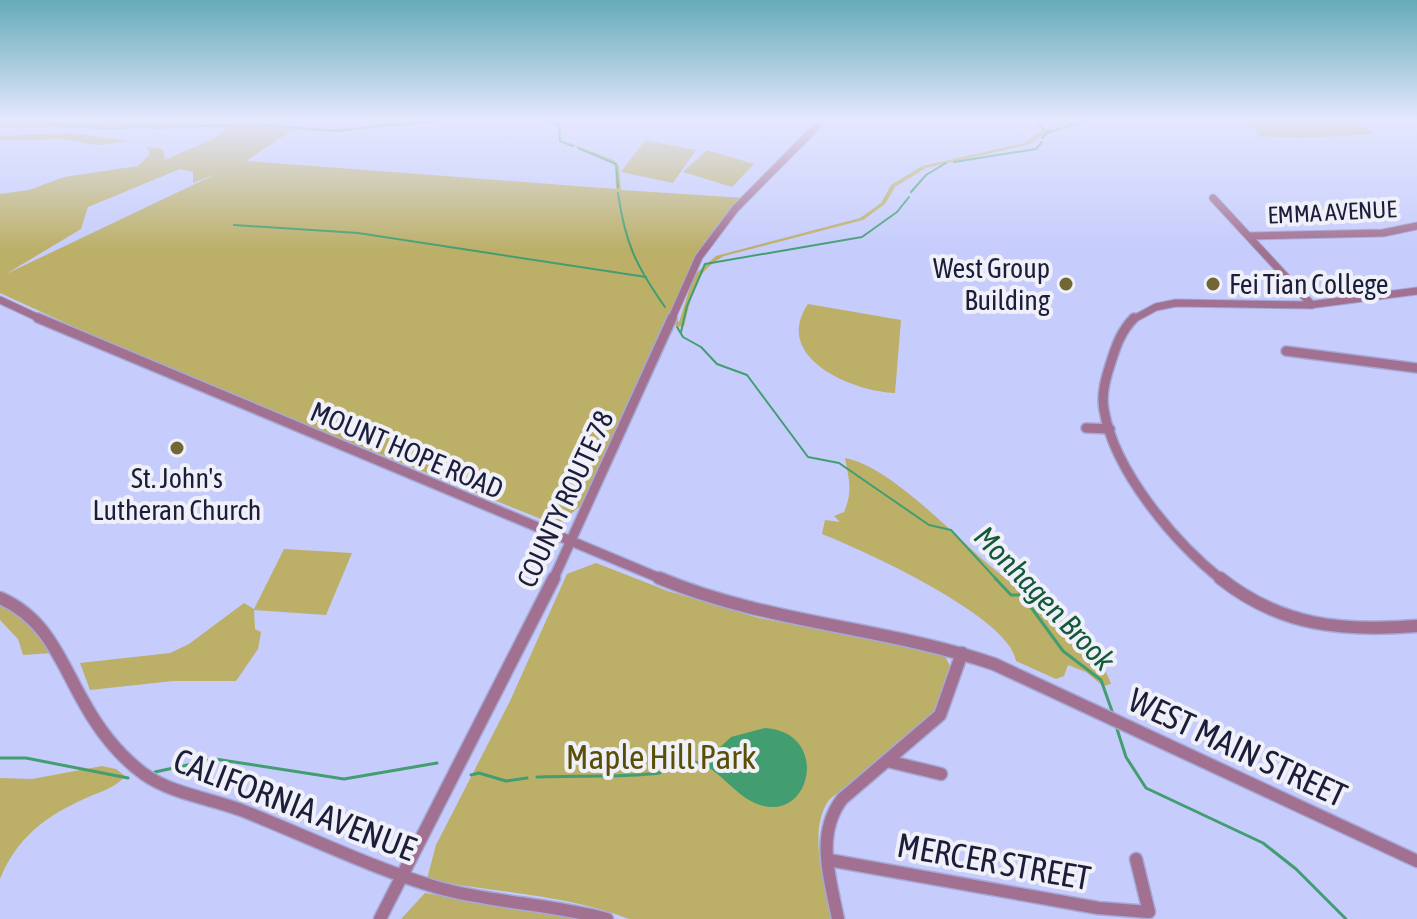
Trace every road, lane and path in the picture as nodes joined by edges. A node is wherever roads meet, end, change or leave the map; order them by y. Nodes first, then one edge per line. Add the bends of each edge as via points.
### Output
1 (780, 164) edge
2 (1213, 198) dead end
3 (1417, 226) edge
4 (1249, 236) junction
5 (1417, 291) edge
6 (0, 300) edge
7 (1312, 305) junction
8 (1286, 351) dead end
9 (1417, 368) edge
10 (1086, 428) dead end
11 (1110, 429) junction
12 (572, 542) junction
13 (0, 598) edge
14 (805, 620) joint
15 (1417, 626) edge
16 (962, 653) junction
17 (887, 761) junction
18 (941, 774) dead end
19 (1136, 859) dead end
20 (829, 860) junction
21 (1417, 861) edge
22 (402, 875) junction
23 (380, 919) edge
24 (607, 919) edge
25 (838, 919) edge

1 - 12 street, COUNTY ROUTE 78 via 735,209 690,273
2 - 4 street
3 - 4 street, EMMA AVENUE via 1383,233
4 - 7 street
5 - 7 street
6 - 12 street, MOUNT HOPE ROAD
7 - 11 street via 1172,305 1136,316 1119,338 1106,378 1104,407
8 - 9 street
10 - 11 street
11 - 15 street via 1140,487 1172,530 1250,600 1285,616 1320,622
12 - 14 street, MOUNT HOPE ROAD via 695,593
12 - 22 street, COUNTY ROUTE 78
13 - 22 street, CALIFORNIA AVENUE via 41,625 95,719 146,775
14 - 16 street, WEST MAIN STREET
16 - 17 street via 940,715
16 - 21 street, WEST MAIN STREET
17 - 18 street
17 - 20 street via 829,815
19 - 20 street, MERCER STREET via 1149,912 1098,908
20 - 25 street
22 - 23 street, COUNTY ROUTE 78
22 - 24 street, CALIFORNIA AVENUE via 465,894

